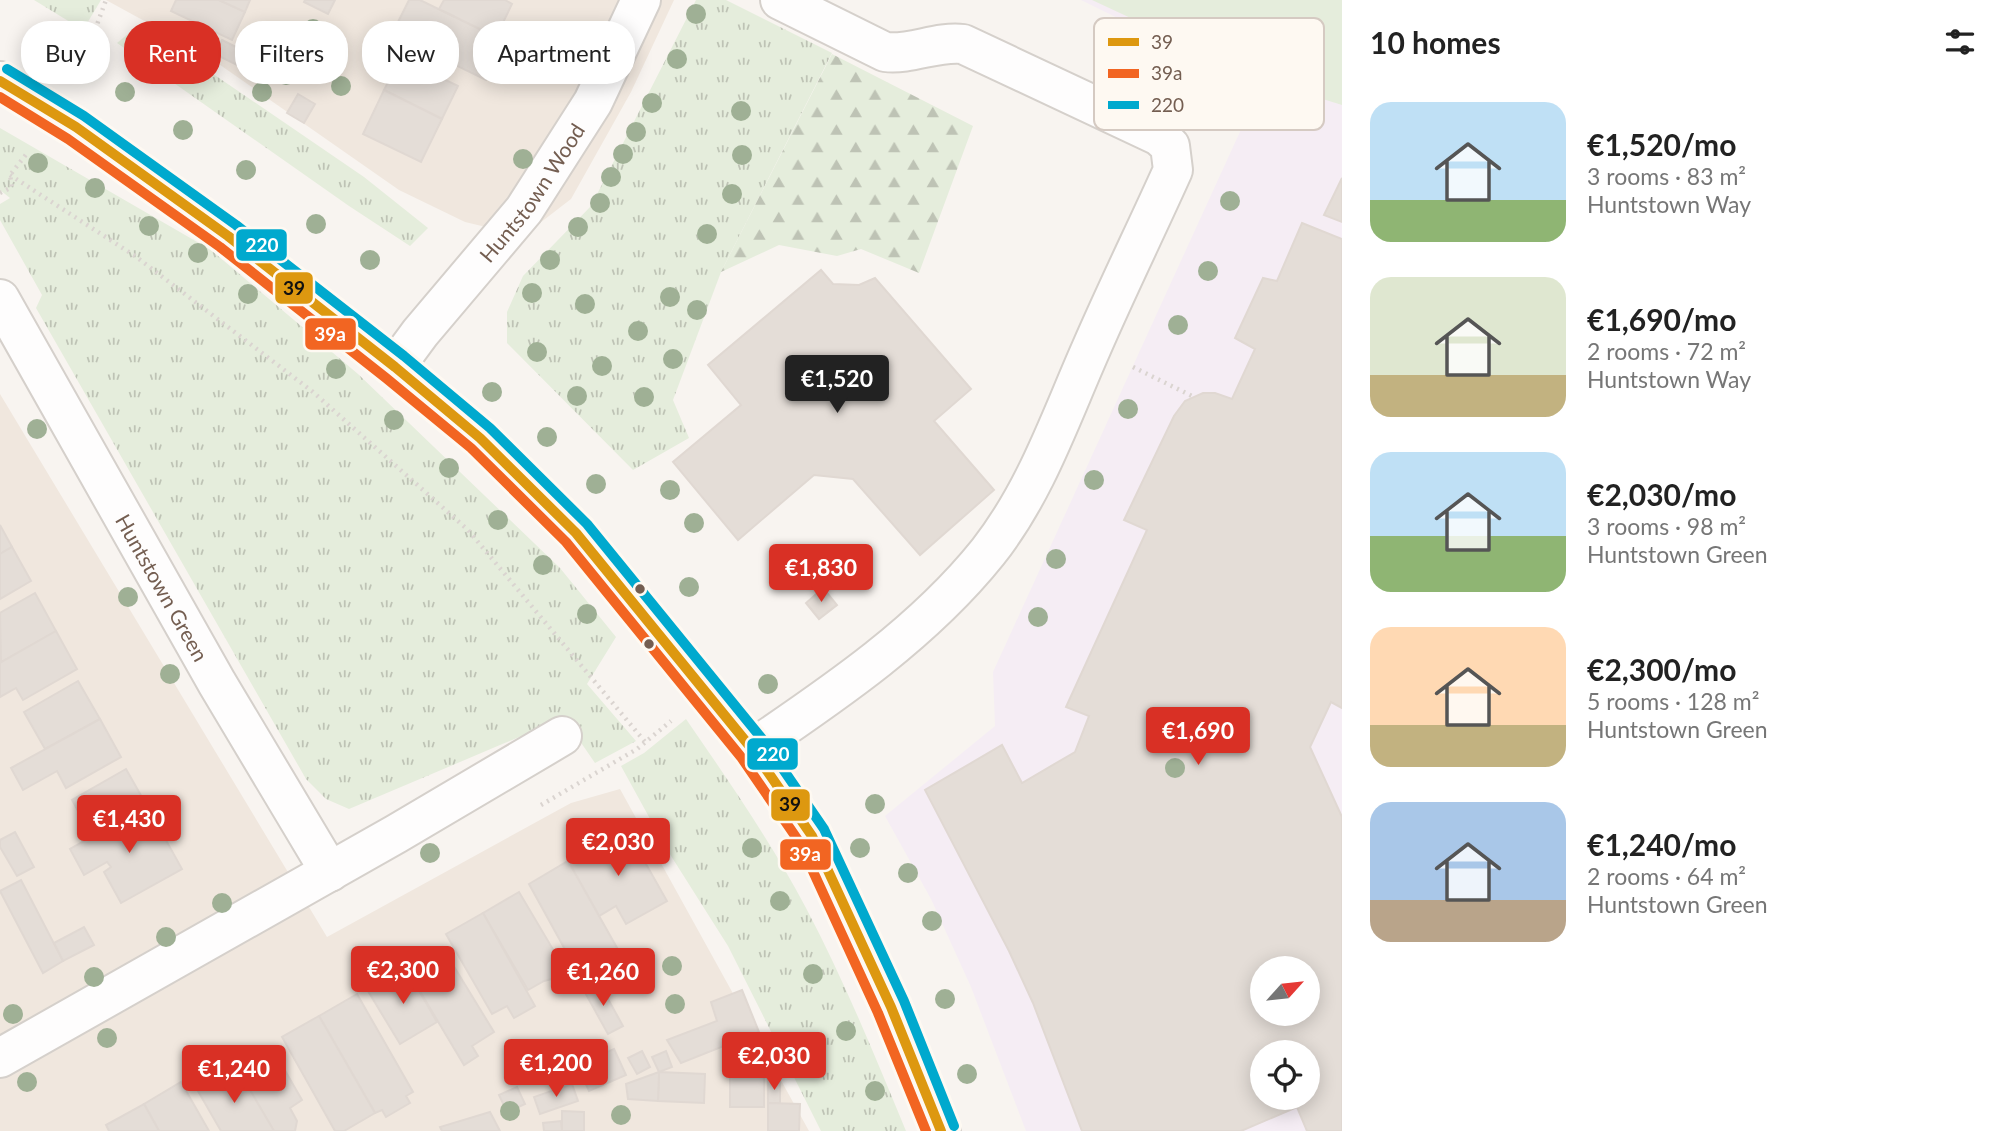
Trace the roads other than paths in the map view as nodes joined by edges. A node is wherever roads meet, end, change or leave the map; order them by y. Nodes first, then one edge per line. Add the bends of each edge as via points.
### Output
1 (641, 0) edge
2 (780, 0) edge
3 (0, 81) edge
4 (1094, 105) edge
5 (1146, 130) edge
6 (0, 299) edge
7 (395, 367) junction
8 (562, 736) dead end
9 (752, 749) junction
10 (330, 872) junction
11 (0, 1059) edge
12 (941, 1131) edge

1 - 7 street, Huntstown Wood via 593,102 524,210
2 - 4 street via 885,52 900,54 949,42 963,44
3 - 7 street via 86,133 228,236
5 - 9 street via 1170,146 1173,170 1031,488 958,586 864,670
6 - 10 street, Huntstown Green via 217,683
7 - 9 street via 480,438 576,533
8 - 10 street
9 - 12 street via 812,836 891,1007
10 - 11 street

